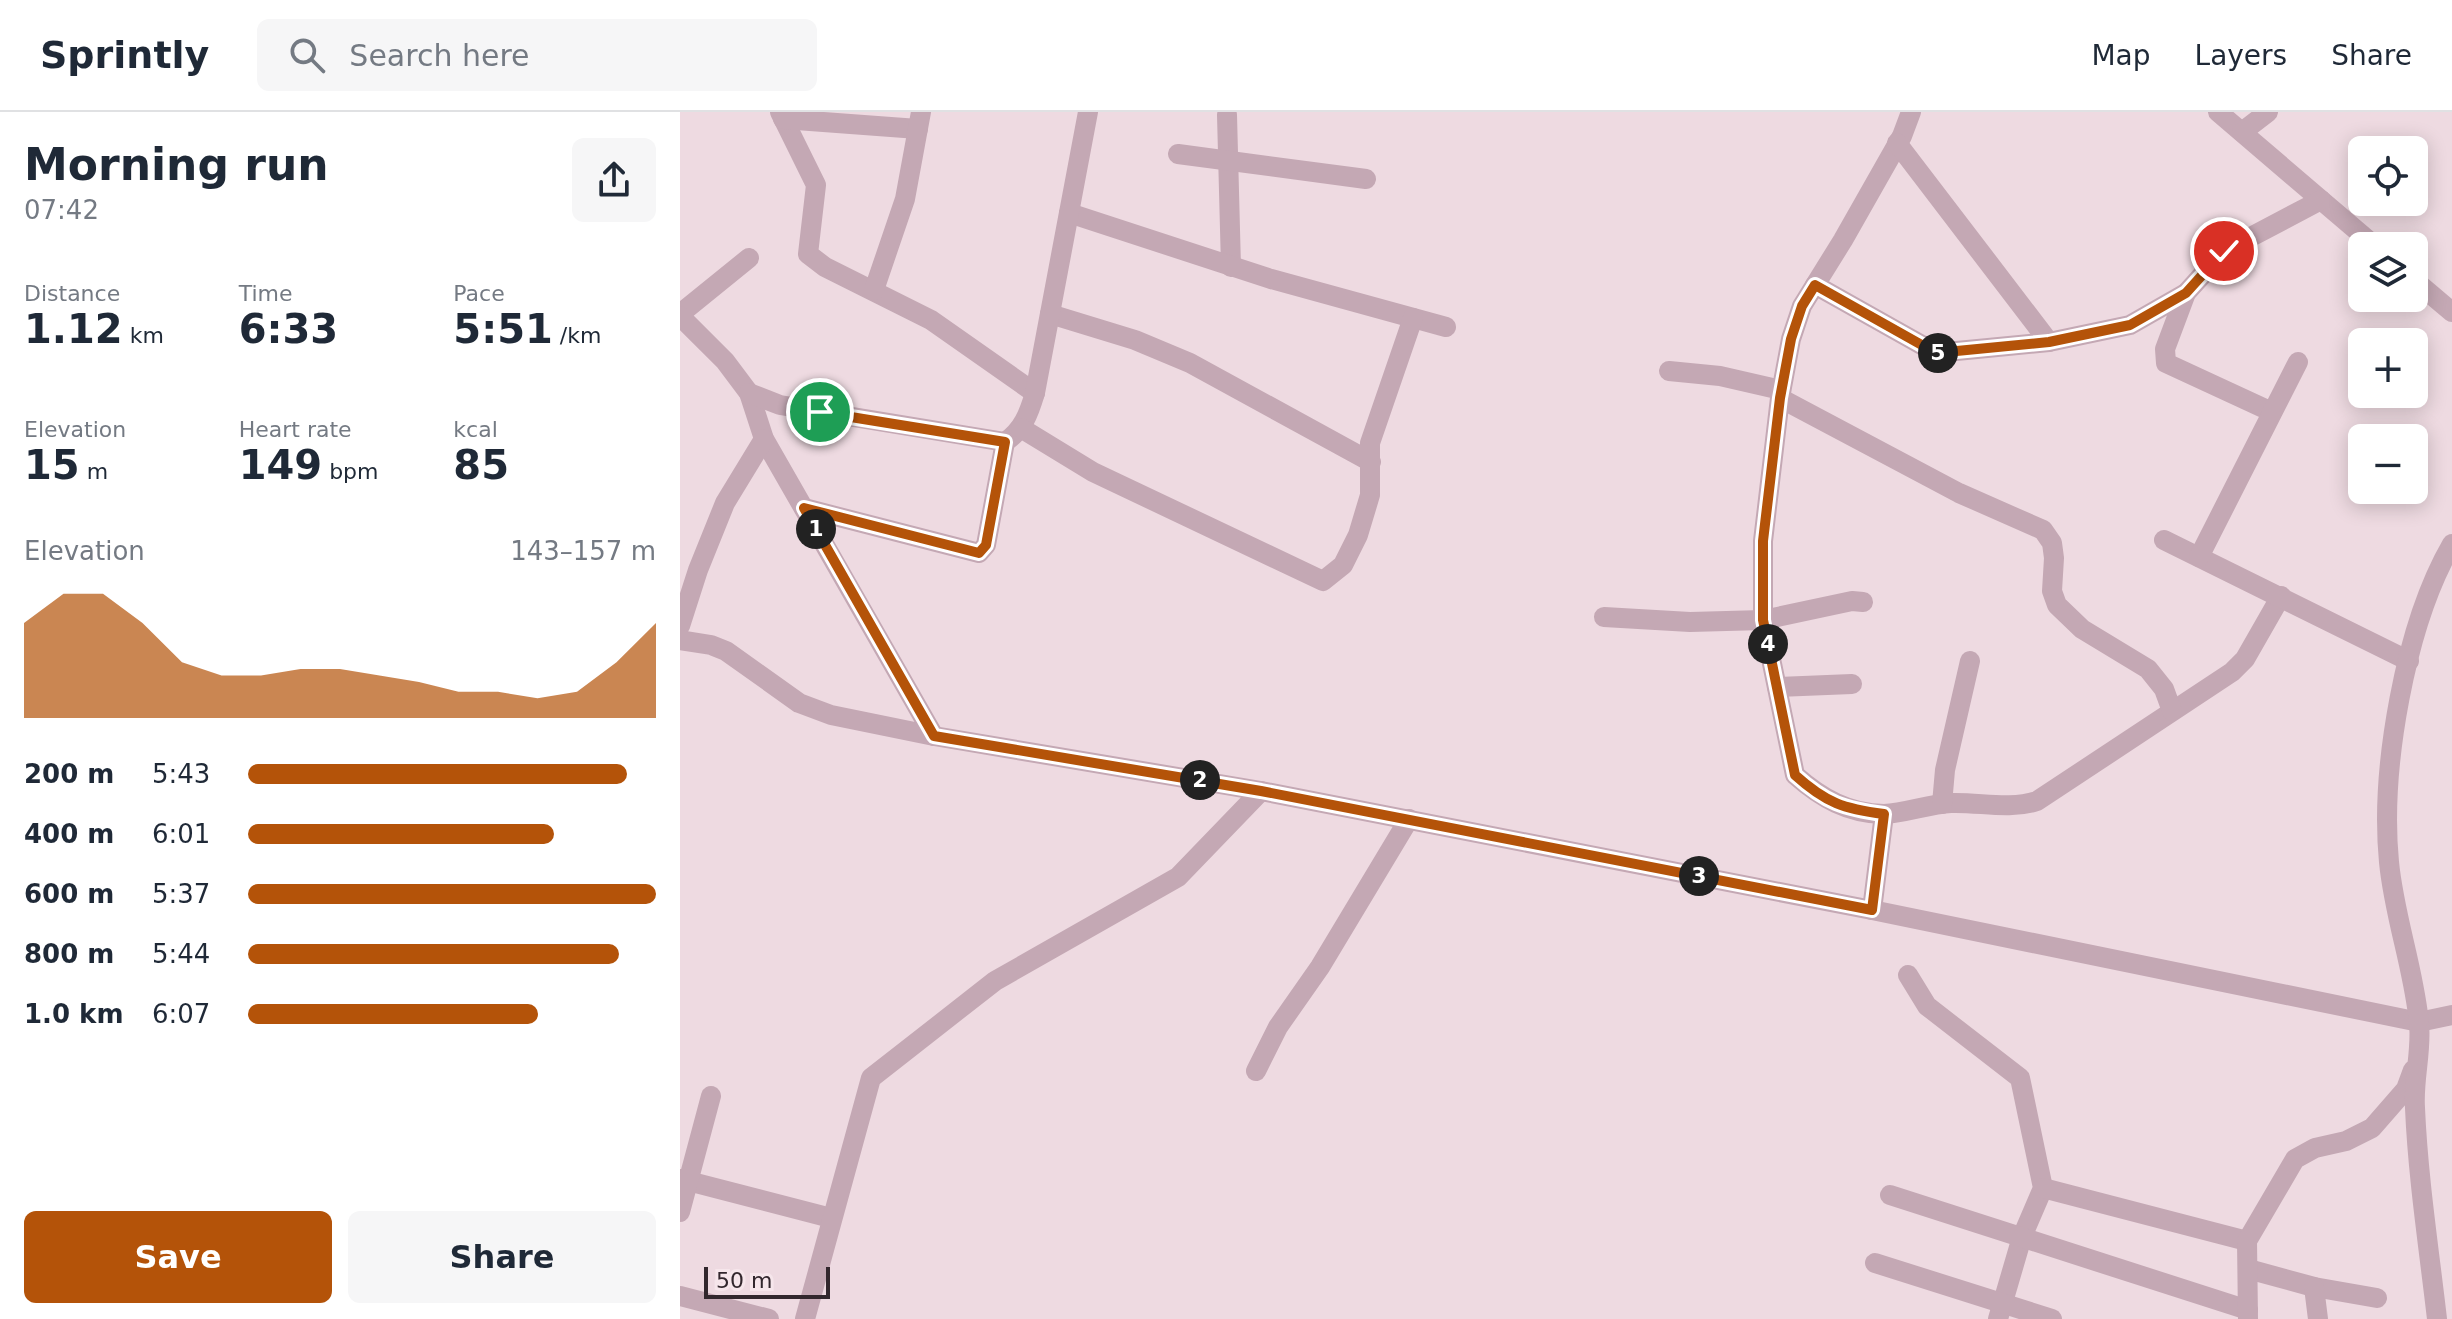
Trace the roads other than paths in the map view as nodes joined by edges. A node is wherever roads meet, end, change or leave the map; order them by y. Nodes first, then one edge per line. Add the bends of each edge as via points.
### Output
1 (1088, 112) edge
2 (1911, 112) edge
3 (2218, 112) edge
4 (2268, 112) edge
5 (782, 115) edge
6 (1227, 115) dead end
7 (920, 121) edge
8 (2242, 132) junction
9 (1897, 143) junction
10 (1178, 154) dead end
11 (1228, 161) junction
12 (1366, 179) dead end
13 (2321, 200) junction
14 (1069, 213) junction
15 (2359, 232) edge
16 (749, 258) dead end
17 (1231, 267) junction
18 (1815, 285) junction
19 (874, 290) junction
20 (2428, 292) edge
21 (2186, 293) junction
22 (2452, 312) edge
23 (1050, 314) junction
24 (680, 315) edge
25 (1413, 318) junction
26 (1446, 327) dead end
27 (2049, 342) junction
28 (2298, 362) dead end
29 (1669, 371) dead end
30 (749, 393) junction
31 (1035, 393) junction
32 (1781, 394) junction
33 (2272, 412) junction
34 (1021, 428) junction
35 (764, 439) junction
36 (1005, 442) junction
37 (1371, 462) junction
38 (804, 508) junction
39 (2164, 540) dead end
40 (2452, 544) edge
41 (2199, 557) junction
42 (2281, 596) junction
43 (1863, 602) dead end
44 (1604, 617) dead end
45 (1763, 620) junction
46 (680, 626) edge
47 (680, 640) edge
48 (1970, 661) dead end
49 (2409, 661) junction
50 (1852, 684) dead end
51 (1777, 687) junction
52 (2172, 711) junction
53 (934, 736) junction
54 (1261, 791) junction
55 (1942, 804) junction
56 (1884, 814) junction
57 (1409, 819) junction
58 (1872, 910) junction
59 (1908, 975) dead end
60 (2452, 1015) edge
61 (2419, 1022) junction
62 (2418, 1059) junction
63 (1256, 1071) dead end
64 (711, 1096) dead end
65 (684, 1181) edge
66 (2043, 1188) junction
67 (1890, 1195) dead end
68 (680, 1212) edge
69 (831, 1218) junction
70 (2022, 1237) junction
71 (2247, 1241) junction
72 (1875, 1263) dead end
73 (2248, 1269) junction
74 (2314, 1287) junction
75 (680, 1296) edge
76 (2377, 1298) dead end
77 (722, 1312) edge
78 (2000, 1312) edge
79 (2248, 1314) edge
80 (769, 1319) edge
81 (805, 1319) edge
82 (2052, 1319) edge
83 (2318, 1319) edge
84 (2437, 1319) edge

1 - 14 street
2 - 9 street
3 - 8 street
4 - 8 street
5 - 7 street
5 - 19 street via 816,185 808,254
6 - 11 street
7 - 19 street via 905,199
8 - 13 street
9 - 18 street
9 - 27 street
10 - 11 street
11 - 12 street
11 - 17 street
13 - 15 street
13 - 21 street via 2224,251
14 - 17 street
14 - 23 street
16 - 24 street
17 - 25 street
18 - 27 street via 1936,353
18 - 32 street via 1791,339
19 - 31 street via 931,320
20 - 22 street
21 - 27 street via 2130,325
21 - 33 street via 2165,349 2166,363
23 - 31 street
23 - 37 street via 1190,363
24 - 30 street
25 - 26 street
25 - 37 street via 1370,443
28 - 33 street
29 - 32 street via 1720,376
30 - 35 street
30 - 36 street via 780,405
31 - 34 street
32 - 45 street via 1763,541
32 - 52 street via 1959,493 2043,530 2052,543 2057,605 2082,629 2148,669
33 - 41 street
34 - 36 street
34 - 37 street via 1093,472 1323,581 1343,565 1358,535 1370,495
35 - 38 street
35 - 46 street via 725,503
36 - 38 street via 986,545 979,553
38 - 53 street
39 - 41 street
40 - 49 street via 2420,619
41 - 42 street
42 - 49 street
42 - 52 street via 2245,659
43 - 45 street
44 - 45 street
45 - 51 street
47 - 53 street via 726,651 799,703 831,715
48 - 55 street
49 - 61 street via 2390,748 2389,862
50 - 51 street
51 - 56 street via 1795,775 1815,793 1849,810
52 - 55 street via 2037,801 2016,808
53 - 54 street
54 - 57 street
54 - 69 street via 1178,877 995,981 871,1078
55 - 56 street
56 - 58 street
57 - 58 street
57 - 63 street via 1278,1027
58 - 61 street
59 - 66 street via 1927,1006 2020,1078
60 - 61 street
61 - 62 street
62 - 71 street via 2406,1089 2372,1128 2295,1159
62 - 84 street via 2414,1106
64 - 65 street
65 - 68 street
65 - 69 street
66 - 70 street
66 - 71 street
67 - 70 street
69 - 81 street
70 - 78 street
70 - 79 street
71 - 73 street
72 - 78 street
73 - 74 street
73 - 79 street
74 - 76 street
74 - 83 street
75 - 77 street
77 - 80 street
78 - 82 street

